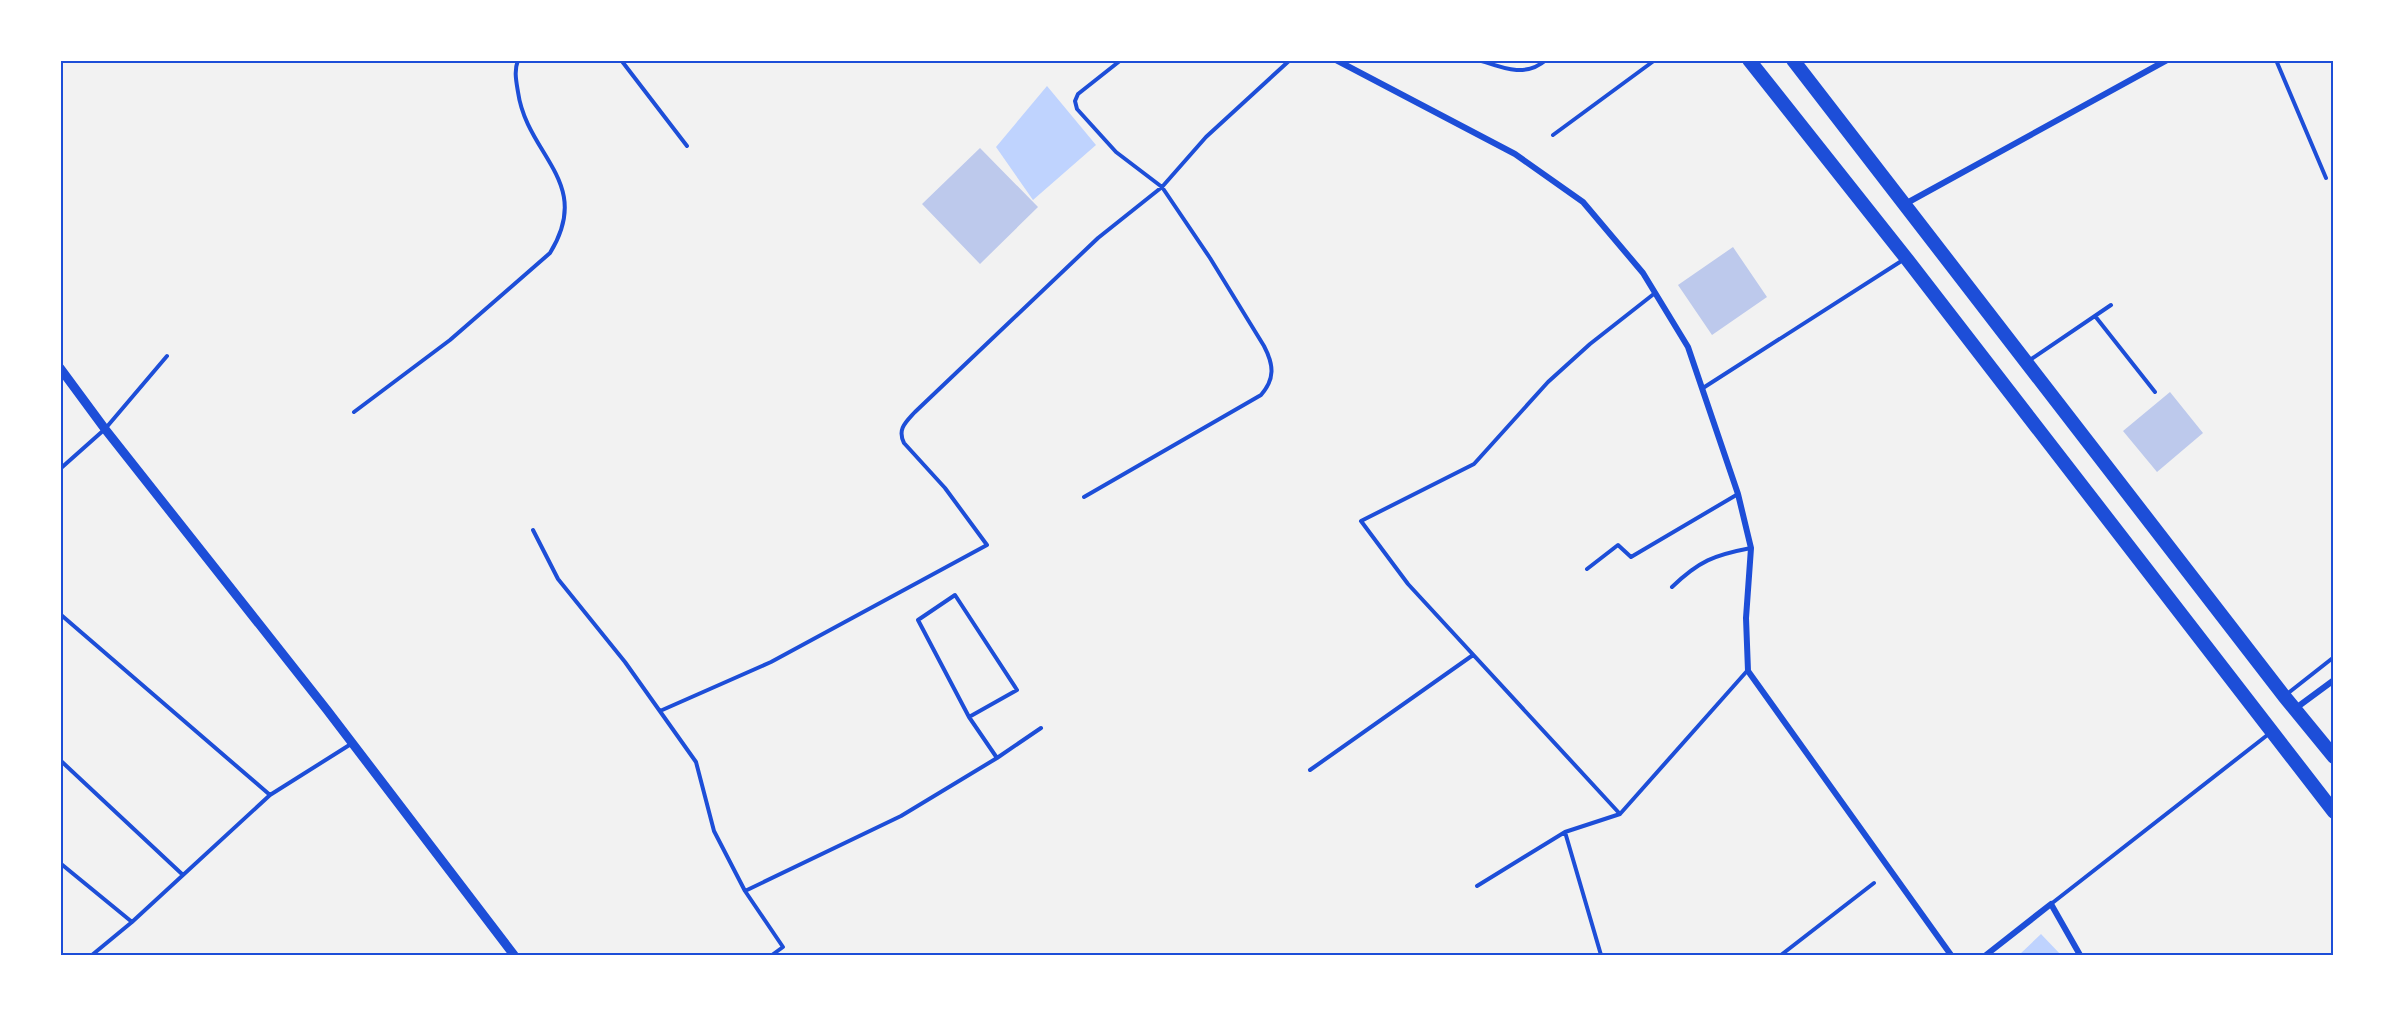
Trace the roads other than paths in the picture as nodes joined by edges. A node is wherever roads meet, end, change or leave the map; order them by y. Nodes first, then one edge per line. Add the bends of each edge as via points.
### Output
1 (518, 60) edge
2 (621, 60) edge
3 (1121, 60) edge
4 (1290, 60) edge
5 (1336, 60) edge
6 (1479, 60) edge
7 (1546, 60) edge
8 (1654, 60) edge
9 (1749, 60) edge
10 (1793, 60) edge
11 (2167, 60) edge
12 (2276, 60) edge
13 (1553, 135) dead end
14 (687, 146) dead end
15 (2326, 178) dead end
16 (1162, 187) junction
17 (1905, 204) junction
18 (1906, 258) junction
19 (1656, 292) junction
20 (2111, 305) dead end
21 (2095, 316) junction
22 (167, 356) dead end
23 (2027, 362) junction
24 (60, 368) edge
25 (1703, 388) junction
26 (2155, 392) dead end
27 (354, 412) dead end
28 (105, 429) junction
29 (60, 469) edge
30 (1738, 494) junction
31 (1084, 497) dead end
32 (533, 530) dead end
33 (1751, 548) junction
34 (1587, 569) dead end
35 (1672, 587) dead end
36 (60, 614) edge
37 (1473, 655) junction
38 (2334, 657) edge
39 (1748, 671) junction
40 (2334, 680) edge
41 (2284, 696) junction
42 (2296, 708) junction
43 (660, 711) junction
44 (969, 717) junction
45 (1041, 728) dead end
46 (2271, 732) junction
47 (351, 744) junction
48 (2334, 756) edge
49 (997, 758) junction
50 (60, 760) edge
51 (1310, 770) dead end
52 (270, 795) junction
53 (2334, 812) edge
54 (1620, 814) junction
55 (1565, 832) junction
56 (60, 863) edge
57 (183, 875) junction
58 (1874, 883) dead end
59 (1477, 886) dead end
60 (745, 891) junction
61 (2051, 904) junction
62 (132, 922) junction
63 (92, 955) edge
64 (514, 955) edge
65 (772, 955) edge
66 (1601, 955) edge
67 (1781, 955) edge
68 (1951, 955) edge
69 (1986, 955) edge
70 (2080, 955) edge

1 - 27 lane via 515,71 520,105 564,193 561,235 550,254 450,340
2 - 14 lane
3 - 16 lane via 1078,94 1077,109 1116,152
4 - 16 lane via 1206,137
5 - 19 street via 1515,154 1583,202
6 - 7 lane via 1512,70 1529,70
8 - 13 lane
9 - 18 highway
10 - 17 highway
11 - 17 street
12 - 15 lane
16 - 31 lane via 1264,346 1272,372 1269,385 1261,395
16 - 43 lane via 1098,238 901,428 904,443 945,488 987,545 771,662
17 - 23 highway
18 - 25 lane
18 - 46 highway
19 - 25 street via 1688,347
19 - 37 lane via 1548,382 1474,464 1361,521 1408,584
20 - 21 lane
21 - 23 lane
21 - 26 lane
22 - 28 lane
23 - 41 highway
24 - 28 street
25 - 30 street
28 - 29 lane
28 - 47 street
30 - 33 street
30 - 34 lane via 1631,557 1618,545
32 - 43 lane via 558,579
33 - 35 lane via 1719,554 1688,572
33 - 39 street via 1746,618
36 - 52 lane
37 - 51 lane
37 - 54 lane
38 - 41 lane
39 - 54 lane
39 - 68 street
40 - 42 street
41 - 42 highway
42 - 48 highway
43 - 60 lane via 696,762 714,831
44 - 44 lane via 918,620 955,595 1017,690
44 - 49 lane
45 - 49 lane
46 - 53 highway
46 - 61 lane
47 - 52 lane
47 - 64 street
49 - 60 lane via 901,816
50 - 57 lane
52 - 57 lane
54 - 55 lane
55 - 59 lane
55 - 66 lane
56 - 62 lane
57 - 62 lane
58 - 67 lane
60 - 65 lane via 783,947
61 - 69 street
61 - 70 street
62 - 63 lane

